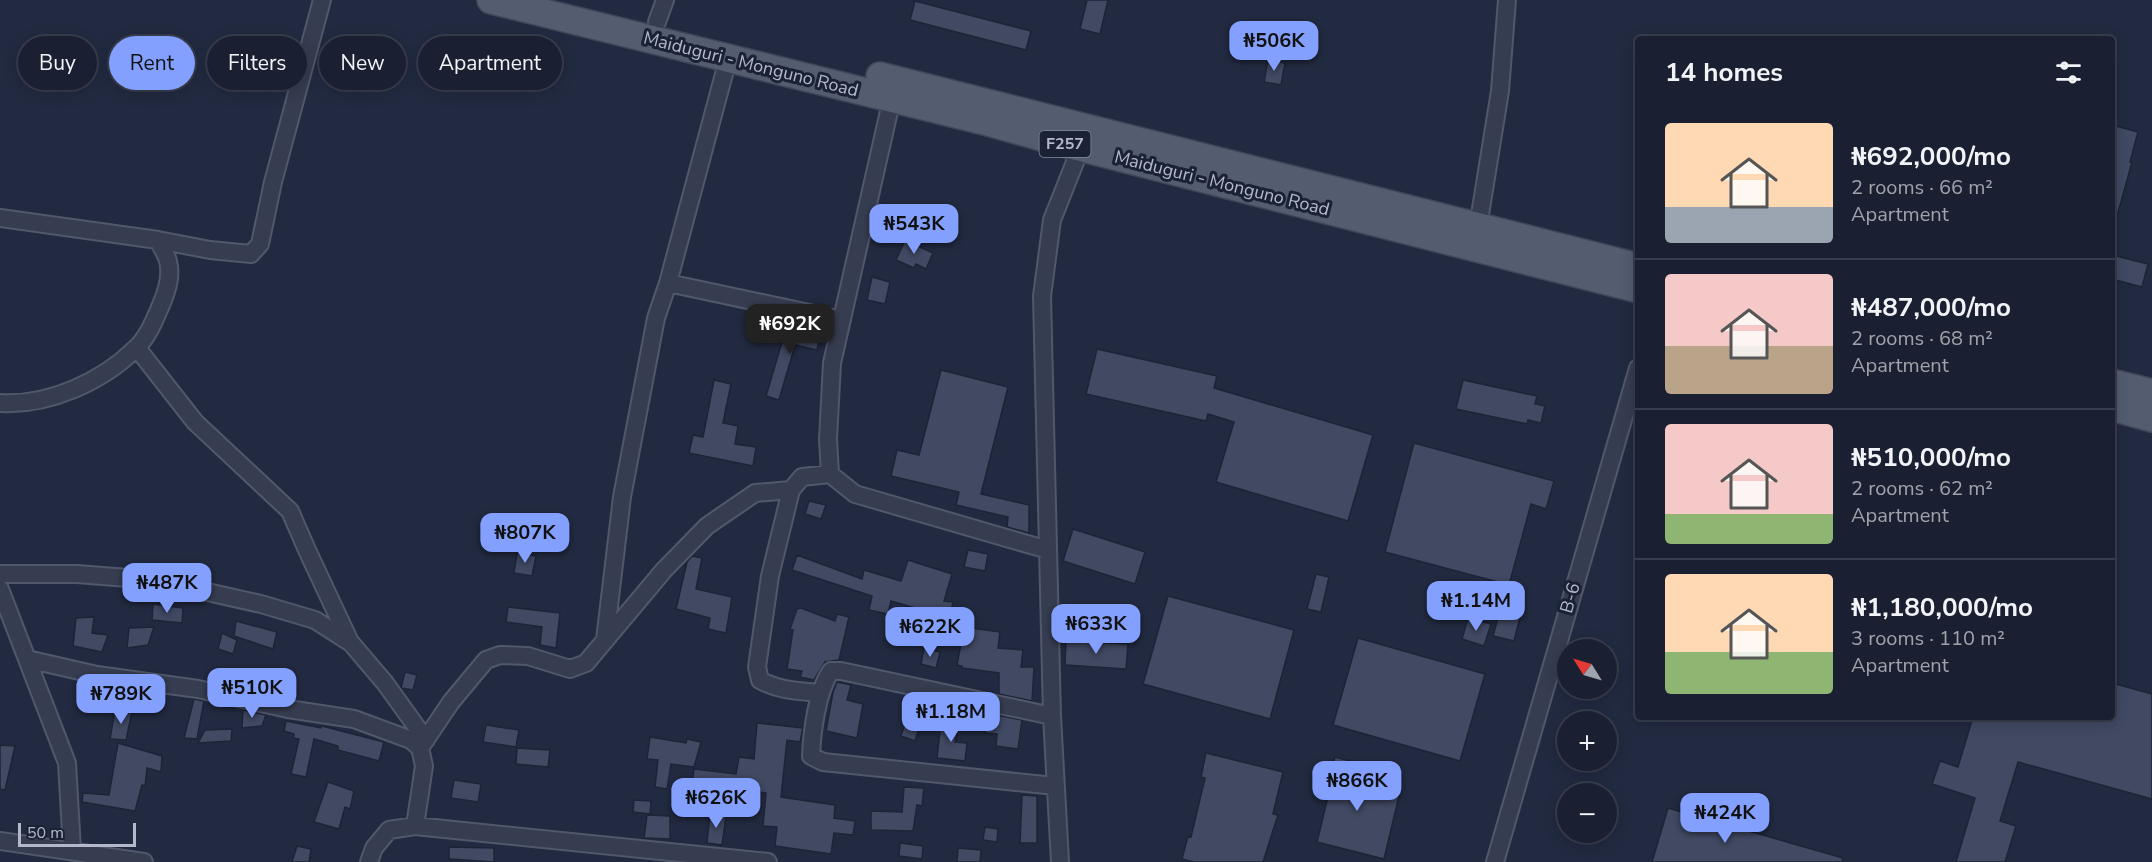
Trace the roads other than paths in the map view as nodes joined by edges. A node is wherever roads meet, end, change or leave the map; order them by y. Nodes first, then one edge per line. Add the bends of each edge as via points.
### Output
1 (322, 0) edge
2 (491, 0) edge
3 (562, 0) edge
4 (1507, 0) edge
5 (661, 11) edge
6 (728, 58) junction
7 (892, 98) junction
8 (1081, 147) junction
9 (0, 218) edge
10 (1478, 227) junction
11 (158, 240) junction
12 (1635, 266) edge
13 (668, 283) junction
14 (1635, 288) edge
15 (842, 320) junction
16 (137, 348) junction
17 (1635, 378) edge
18 (2115, 384) edge
19 (2152, 393) edge
20 (0, 403) edge
21 (2115, 408) edge
22 (2152, 418) edge
23 (830, 474) junction
24 (791, 490) junction
25 (1048, 550) junction
26 (0, 574) edge
27 (0, 589) edge
28 (605, 640) junction
29 (351, 643) junction
30 (27, 659) junction
31 (821, 693) junction
32 (1052, 716) junction
33 (423, 744) junction
34 (1055, 786) junction
35 (415, 826) junction
36 (0, 841) edge
37 (72, 850) junction
38 (144, 862) edge
39 (369, 862) edge
40 (768, 862) edge
41 (1060, 862) edge
42 (1495, 862) edge

1 - 11 street via 260,244 251,254
2 - 6 main road, Maiduguri - Monguno Road / F257
3 - 5 main road, Maiduguri - Monguno Road / F257
4 - 10 street via 1500,91
5 - 10 main road, Maiduguri - Monguno Road / F257 via 962,96
6 - 7 main road, Maiduguri - Monguno Road / F257
6 - 13 street
7 - 8 main road, Maiduguri - Monguno Road / F257
7 - 15 street
8 - 14 main road, Maiduguri - Monguno Road / F257
8 - 25 street via 1052,220 1042,296
9 - 11 street
10 - 12 main road, Maiduguri - Monguno Road / F257
11 - 16 street via 168,261 169,286 155,320
13 - 15 street
13 - 28 street via 656,318 622,497
15 - 23 street via 832,363
16 - 20 street via 93,381 47,399
16 - 29 street via 195,422 290,511
17 - 42 street, B-6
18 - 19 main road
21 - 22 main road
23 - 24 street via 802,477
23 - 25 street via 855,494
24 - 28 street via 755,493 707,526
24 - 31 street via 770,576 756,667 760,680 771,686
25 - 32 street
26 - 29 street via 154,579 315,620
27 - 30 street
28 - 33 street via 586,663 570,669 528,656 486,660
29 - 33 street via 385,683
30 - 33 street via 97,675 198,689 354,719
30 - 37 street via 67,764
31 - 32 street via 831,671 841,671
31 - 34 street via 811,756 823,762
32 - 34 street
33 - 35 street via 424,766
34 - 41 street
35 - 39 street via 389,830 374,848
35 - 40 street
36 - 37 street
37 - 38 street

